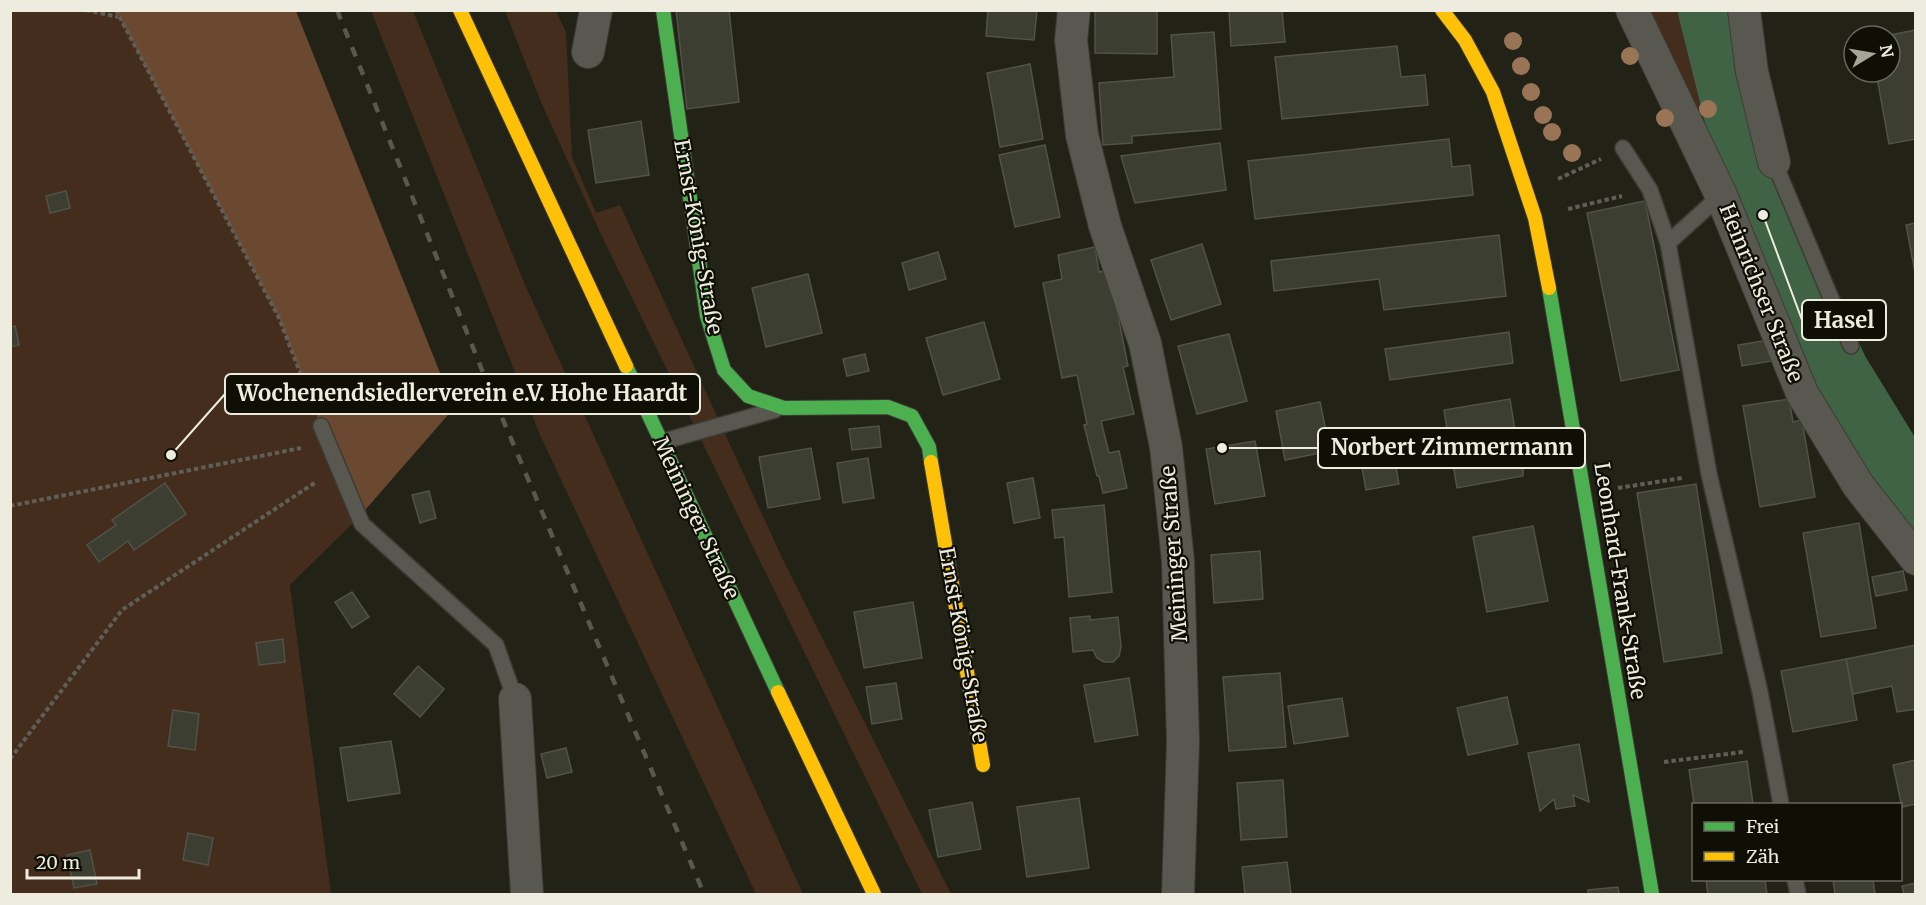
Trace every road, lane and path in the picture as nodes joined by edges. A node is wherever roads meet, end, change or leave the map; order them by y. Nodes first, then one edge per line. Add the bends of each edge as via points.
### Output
1 (86, 10) edge
2 (116, 10) edge
3 (460, 10) edge
4 (596, 10) edge
5 (663, 10) edge
6 (1074, 10) edge
7 (1442, 10) edge
8 (1632, 10) edge
9 (1744, 10) edge
10 (119, 17) junction
11 (588, 52) dead end
12 (1623, 148) joint
13 (1774, 162) joint
14 (1650, 190) junction
15 (1528, 193) junction
16 (1721, 195) junction
17 (1535, 218) junction
18 (1668, 243) junction
19 (1851, 346) dead end
20 (784, 408) junction
21 (321, 426) joint
22 (327, 442) junction
23 (661, 442) junction
24 (337, 468) junction
25 (1709, 474) junction
26 (1584, 493) junction
27 (10, 506) edge
28 (1916, 559) edge
29 (515, 699) joint
30 (1771, 748) junction
31 (10, 759) edge
32 (983, 765) dead end
33 (1630, 766) junction
34 (1781, 803) edge
35 (527, 894) edge
36 (874, 894) edge
37 (1178, 894) edge
38 (1652, 894) edge

1 - 10 path
2 - 10 path
3 - 23 street, Meininger Straße
4 - 11 street
5 - 20 street, Ernst-König-Straße via 707,316 724,370 748,396
6 - 37 street, Meininger Straße via 1071,40 1082,135 1105,226 1145,343 1166,447 1178,561 1183,742
7 - 15 street, Leonhard-Frank-Straße via 1465,40 1492,92
8 - 16 street, Heinrichser Straße
9 - 13 street via 1752,72
10 - 21 path via 279,318
12 - 14 lane
12 - 15 path
13 - 19 lane
14 - 17 path
14 - 18 lane
15 - 17 street, Leonhard-Frank-Straße
16 - 18 lane
16 - 28 street, Heinrichser Straße via 1802,393 1858,485
17 - 26 street, Leonhard-Frank-Straße
18 - 25 lane
20 - 23 lane
20 - 32 street, Ernst-König-Straße via 888,406 912,416 929,447
21 - 22 lane
22 - 24 lane
22 - 27 path
23 - 36 street, Meininger Straße
24 - 29 lane via 362,524 496,645
24 - 31 path via 122,610
25 - 26 path
25 - 30 lane
26 - 33 street, Leonhard-Frank-Straße
29 - 35 street
30 - 33 path
30 - 34 lane
33 - 38 street, Leonhard-Frank-Straße

